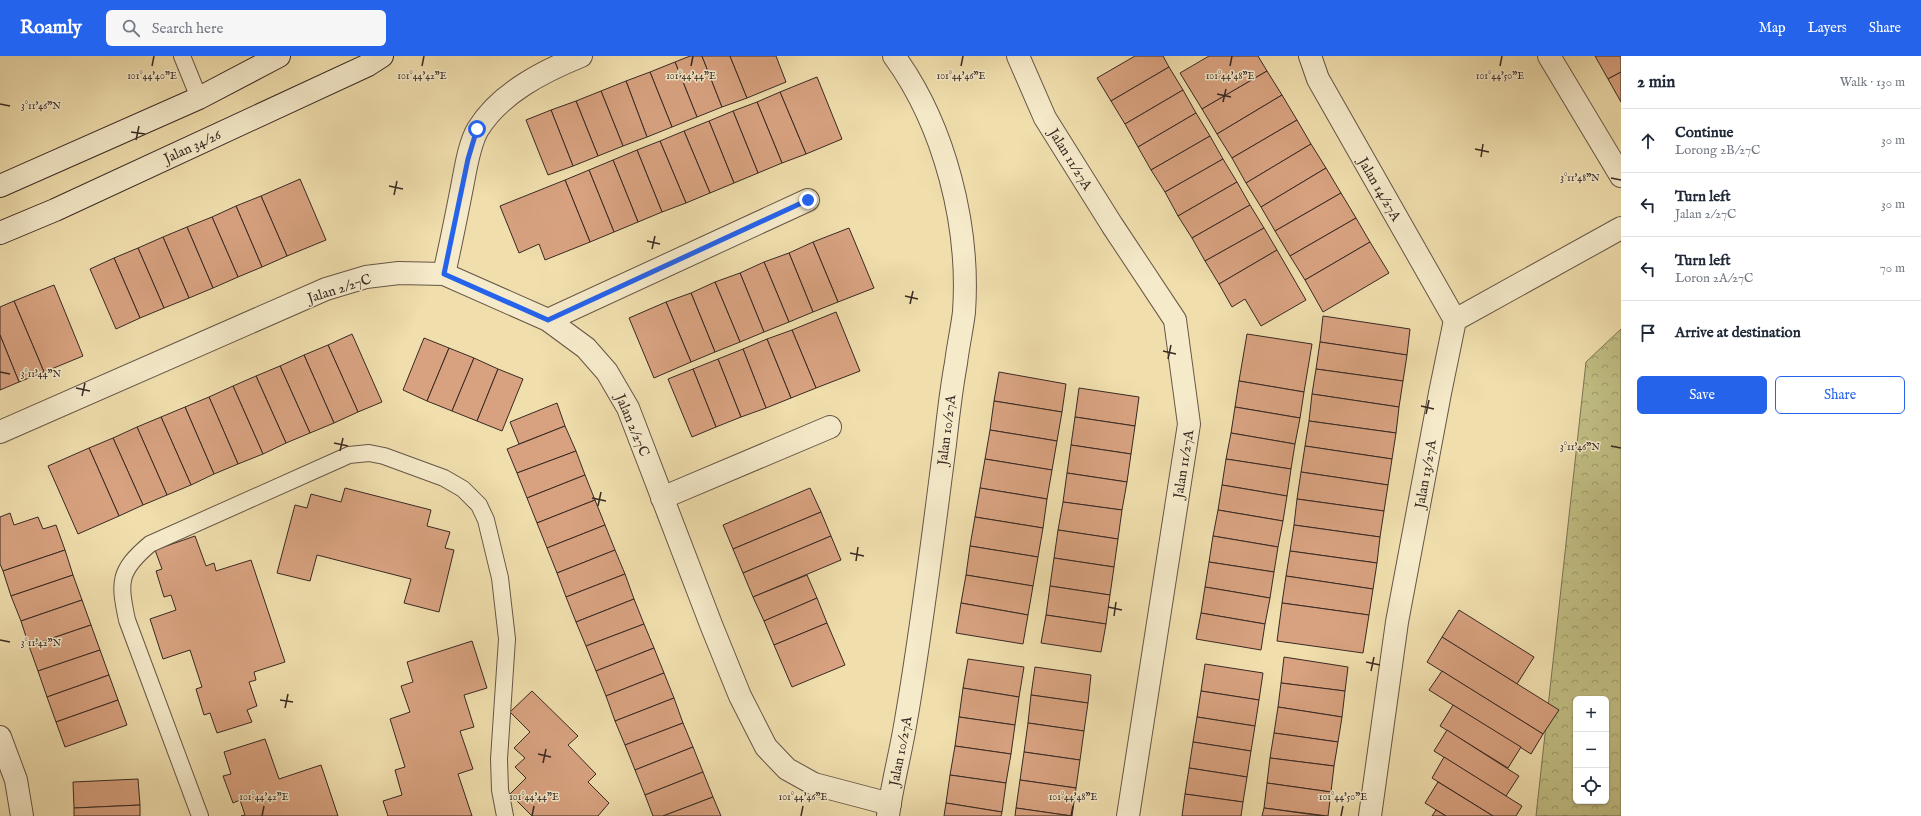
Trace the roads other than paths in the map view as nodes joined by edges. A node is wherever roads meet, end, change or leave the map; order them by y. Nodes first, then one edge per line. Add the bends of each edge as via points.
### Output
1 (182, 56) edge
2 (280, 56) edge
3 (382, 56) edge
4 (581, 56) edge
5 (894, 56) edge
6 (1018, 56) edge
7 (1310, 56) edge
8 (1549, 56) edge
9 (199, 98) junction
10 (1621, 176) edge
11 (0, 186) edge
12 (808, 200) dead end
13 (1621, 228) edge
14 (0, 233) edge
15 (444, 274) junction
16 (548, 320) junction
17 (1455, 320) junction
18 (830, 427) dead end
19 (0, 432) edge
20 (662, 498) junction
21 (0, 737) edge
22 (889, 810) edge
23 (22, 816) edge
24 (200, 816) edge
25 (505, 816) edge
26 (1128, 816) edge
27 (1370, 816) edge

1 - 9 lane
2 - 9 street
3 - 14 street, Jalan 34/26 via 368,65
4 - 15 street via 556,66 519,88 495,108 477,129 468,159
5 - 22 street, Jalan 10/27A via 908,74 927,111 942,150 956,204 964,257 964,305 931,556 906,720
6 - 26 street, Jalan 11/27A via 1045,118 1175,320 1189,424
7 - 17 street, Jalan 14/27A via 1318,79
8 - 10 street
9 - 11 street
12 - 16 street
13 - 17 street
15 - 16 street, Jalan 2/27C
15 - 19 street, Jalan 2/27C via 400,273 366,277 326,289
16 - 20 street, Jalan 2/27C via 586,348 607,372 628,408
17 - 27 street, Jalan 13/27A via 1397,622
18 - 20 street
20 - 22 street, Jalan 2/27C via 740,696 766,747 787,769 814,784
21 - 23 street via 16,780
24 - 25 lane via 127,620 121,587 125,572 135,556 150,544 348,455 369,454 408,463 444,478 463,489 479,505 486,520 500,578 508,639 499,759 500,790

